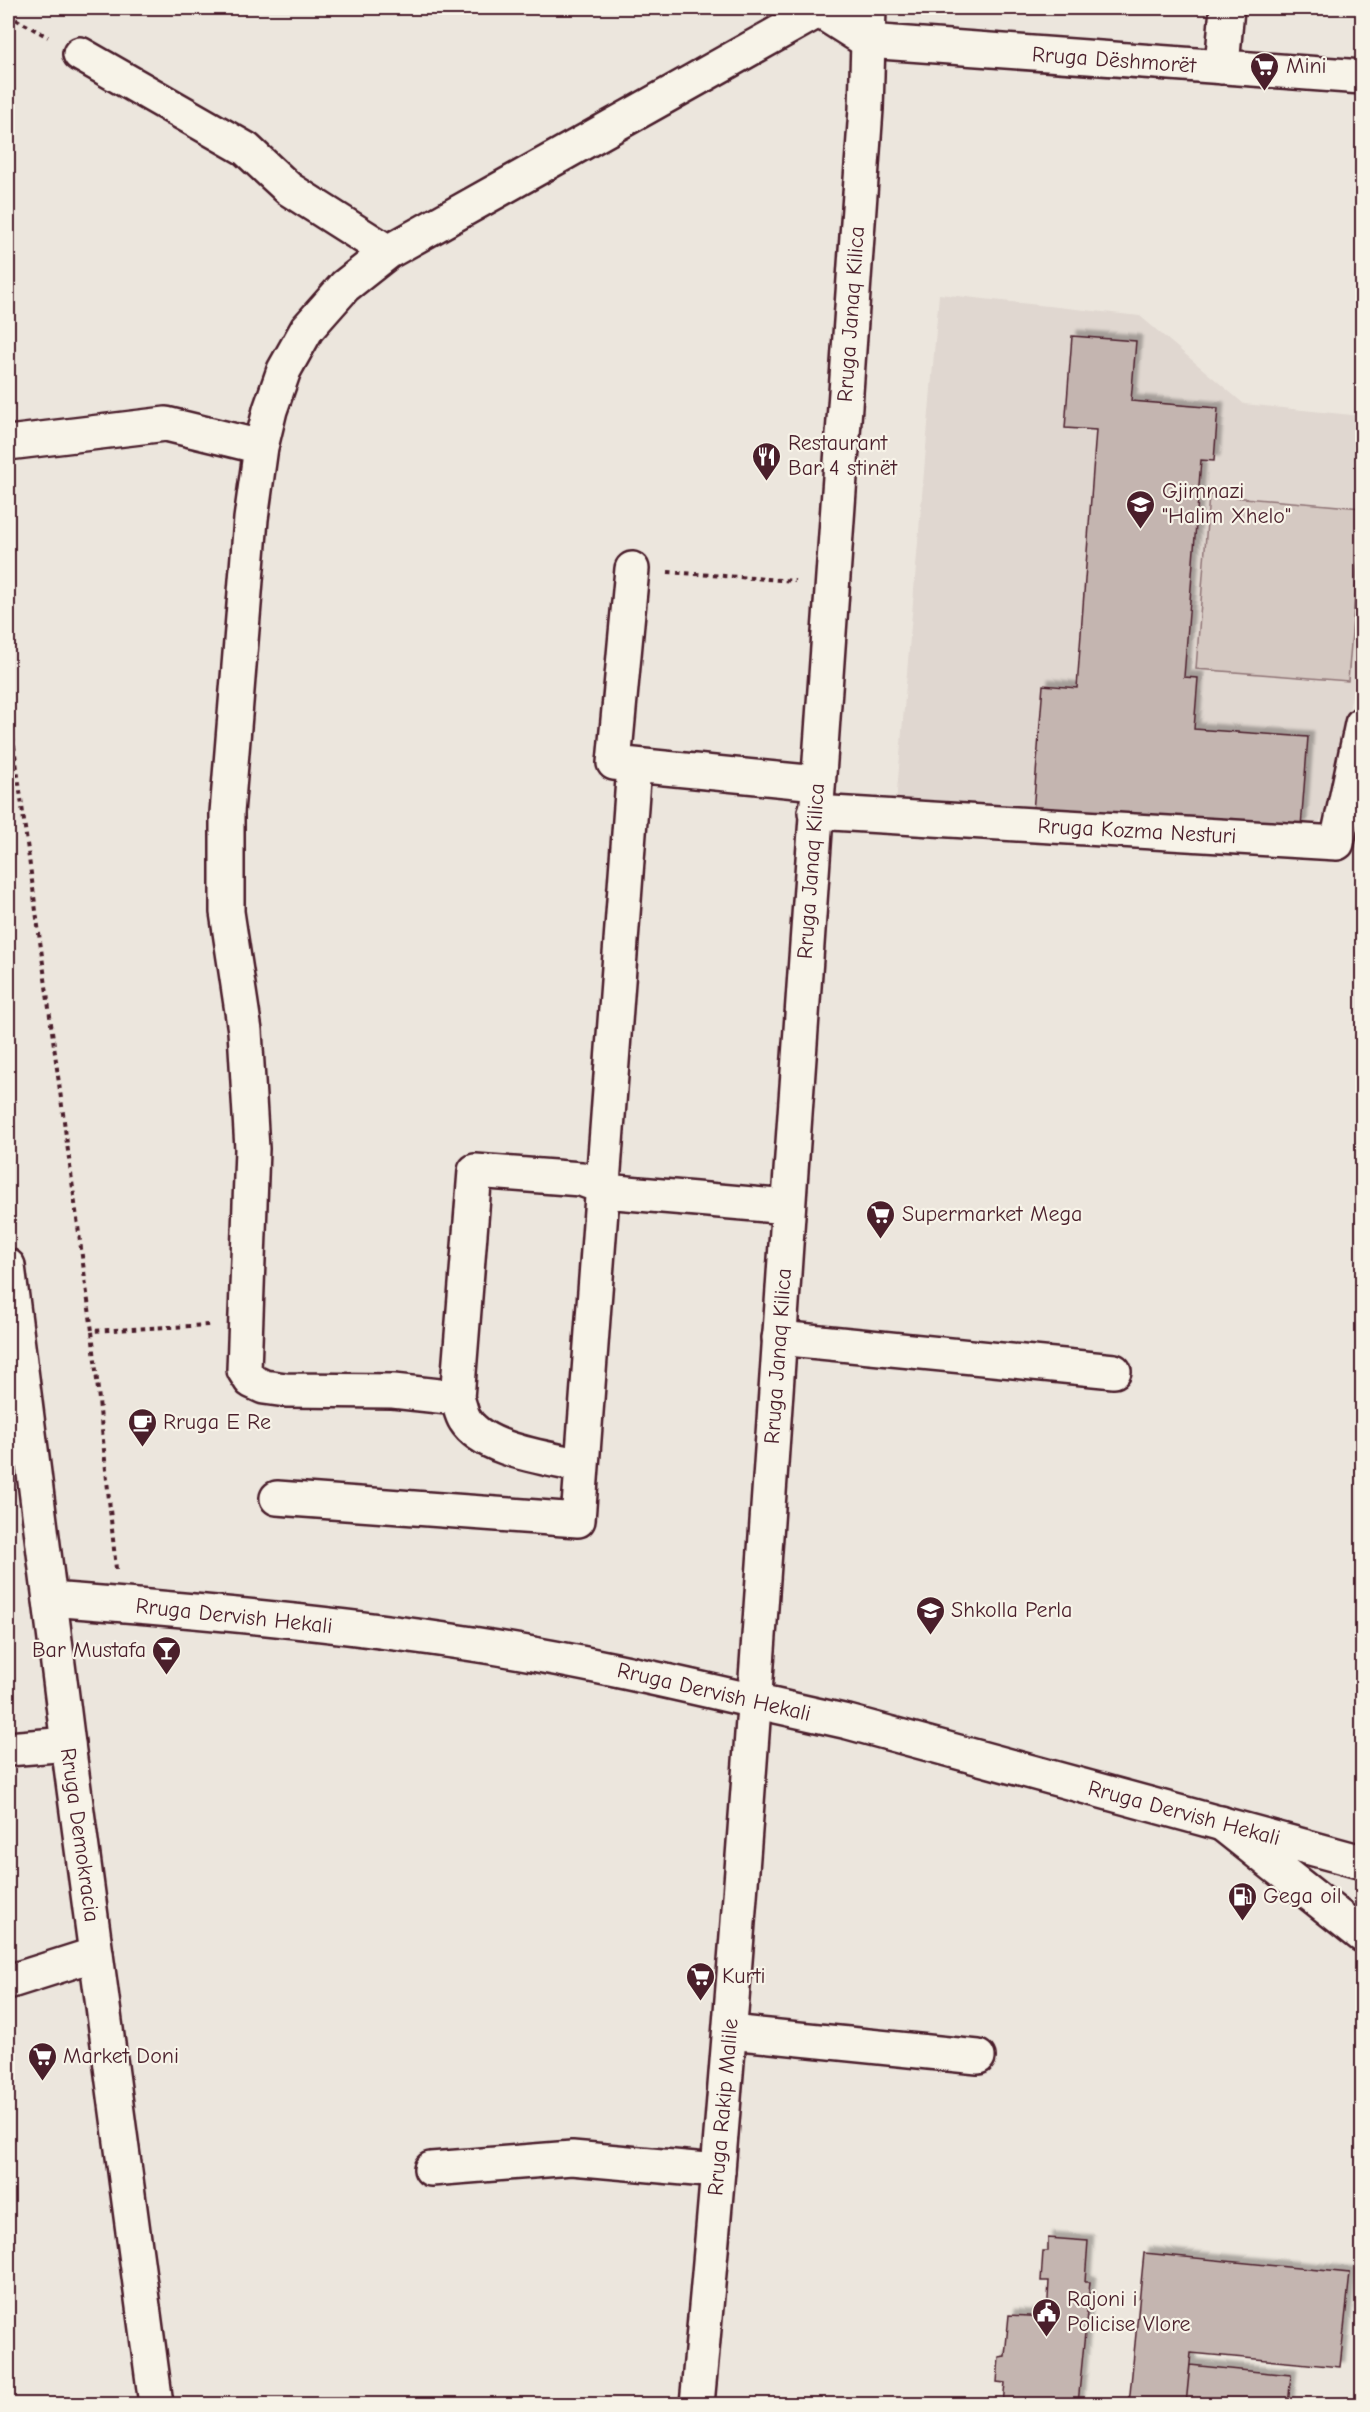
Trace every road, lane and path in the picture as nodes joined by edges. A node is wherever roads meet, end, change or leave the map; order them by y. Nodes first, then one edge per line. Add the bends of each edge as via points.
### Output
1 (819, 8) edge
2 (869, 8) edge
3 (1227, 8) edge
4 (8, 15) edge
5 (867, 41) junction
6 (80, 54) joint
7 (1222, 67) junction
8 (1362, 77) edge
9 (388, 252) junction
10 (8, 443) edge
11 (261, 447) junction
12 (632, 569) joint
13 (831, 583) junction
14 (8, 701) edge
15 (1362, 724) edge
16 (634, 766) junction
17 (816, 798) junction
18 (1350, 845) edge
19 (603, 1187) junction
20 (788, 1207) junction
21 (8, 1266) edge
22 (246, 1323) junction
23 (92, 1331) junction
24 (779, 1338) junction
25 (1114, 1371) dead end
26 (457, 1398) junction
27 (582, 1466) junction
28 (278, 1498) dead end
29 (50, 1599) junction
30 (120, 1604) junction
31 (754, 1701) junction
32 (68, 1744) junction
33 (8, 1749) edge
34 (1221, 1823) junction
35 (1362, 1862) edge
36 (1362, 1935) edge
37 (96, 1954) junction
38 (8, 1982) edge
39 (730, 2032) junction
40 (978, 2057) dead end
41 (431, 2169) dead end
42 (718, 2171) junction
43 (156, 2404) edge
44 (697, 2404) edge

1 - 5 street
1 - 9 street
2 - 5 street, Rruga Janaq Kilica
3 - 7 street
4 - 6 path
5 - 7 street, Rruga Dëshmorët
5 - 13 street, Rruga Janaq Kilica via 866,109
6 - 9 street via 246,149 289,189
7 - 8 street, Rruga Dëshmorët
9 - 11 street via 345,285 307,329 284,370
10 - 11 street via 166,424
11 - 22 street via 245,579 227,813 227,912 245,1031 252,1149
12 - 13 path
12 - 16 street via 614,764
13 - 17 street, Rruga Janaq Kilica
14 - 23 path
15 - 18 street, Rruga Kozma Nesturi
16 - 17 street, Rruga Kozma Nesturi
16 - 19 street
17 - 18 street, Rruga Kozma Nesturi
17 - 20 street, Rruga Janaq Kilica
19 - 20 street via 616,1192
19 - 26 street via 581,1179 475,1172
19 - 27 street
20 - 24 street, Rruga Janaq Kilica
21 - 29 street, Rruga Demokracia
22 - 23 path
22 - 26 street via 244,1370 251,1381 264,1387 393,1391
23 - 30 path
24 - 25 street
24 - 31 street, Rruga Janaq Kilica
26 - 27 street via 465,1420 481,1436 500,1446
27 - 28 street via 578,1520
29 - 30 street, Rruga Dervish Hekali
29 - 32 street, Rruga Demokracia
30 - 31 street, Rruga Dervish Hekali via 479,1645 630,1672
31 - 34 street, Rruga Dervish Hekali via 848,1722
31 - 39 street, Rruga Rakip Malile
32 - 33 street
32 - 37 street, Rruga Demokracia
34 - 35 street, Rruga Dervish Hekali
34 - 36 street
37 - 38 street
37 - 43 street, Rruga Demokracia
39 - 40 street
39 - 42 street, Rruga Rakip Malile
41 - 42 street via 572,2158
42 - 44 street, Rruga Rakip Malile

